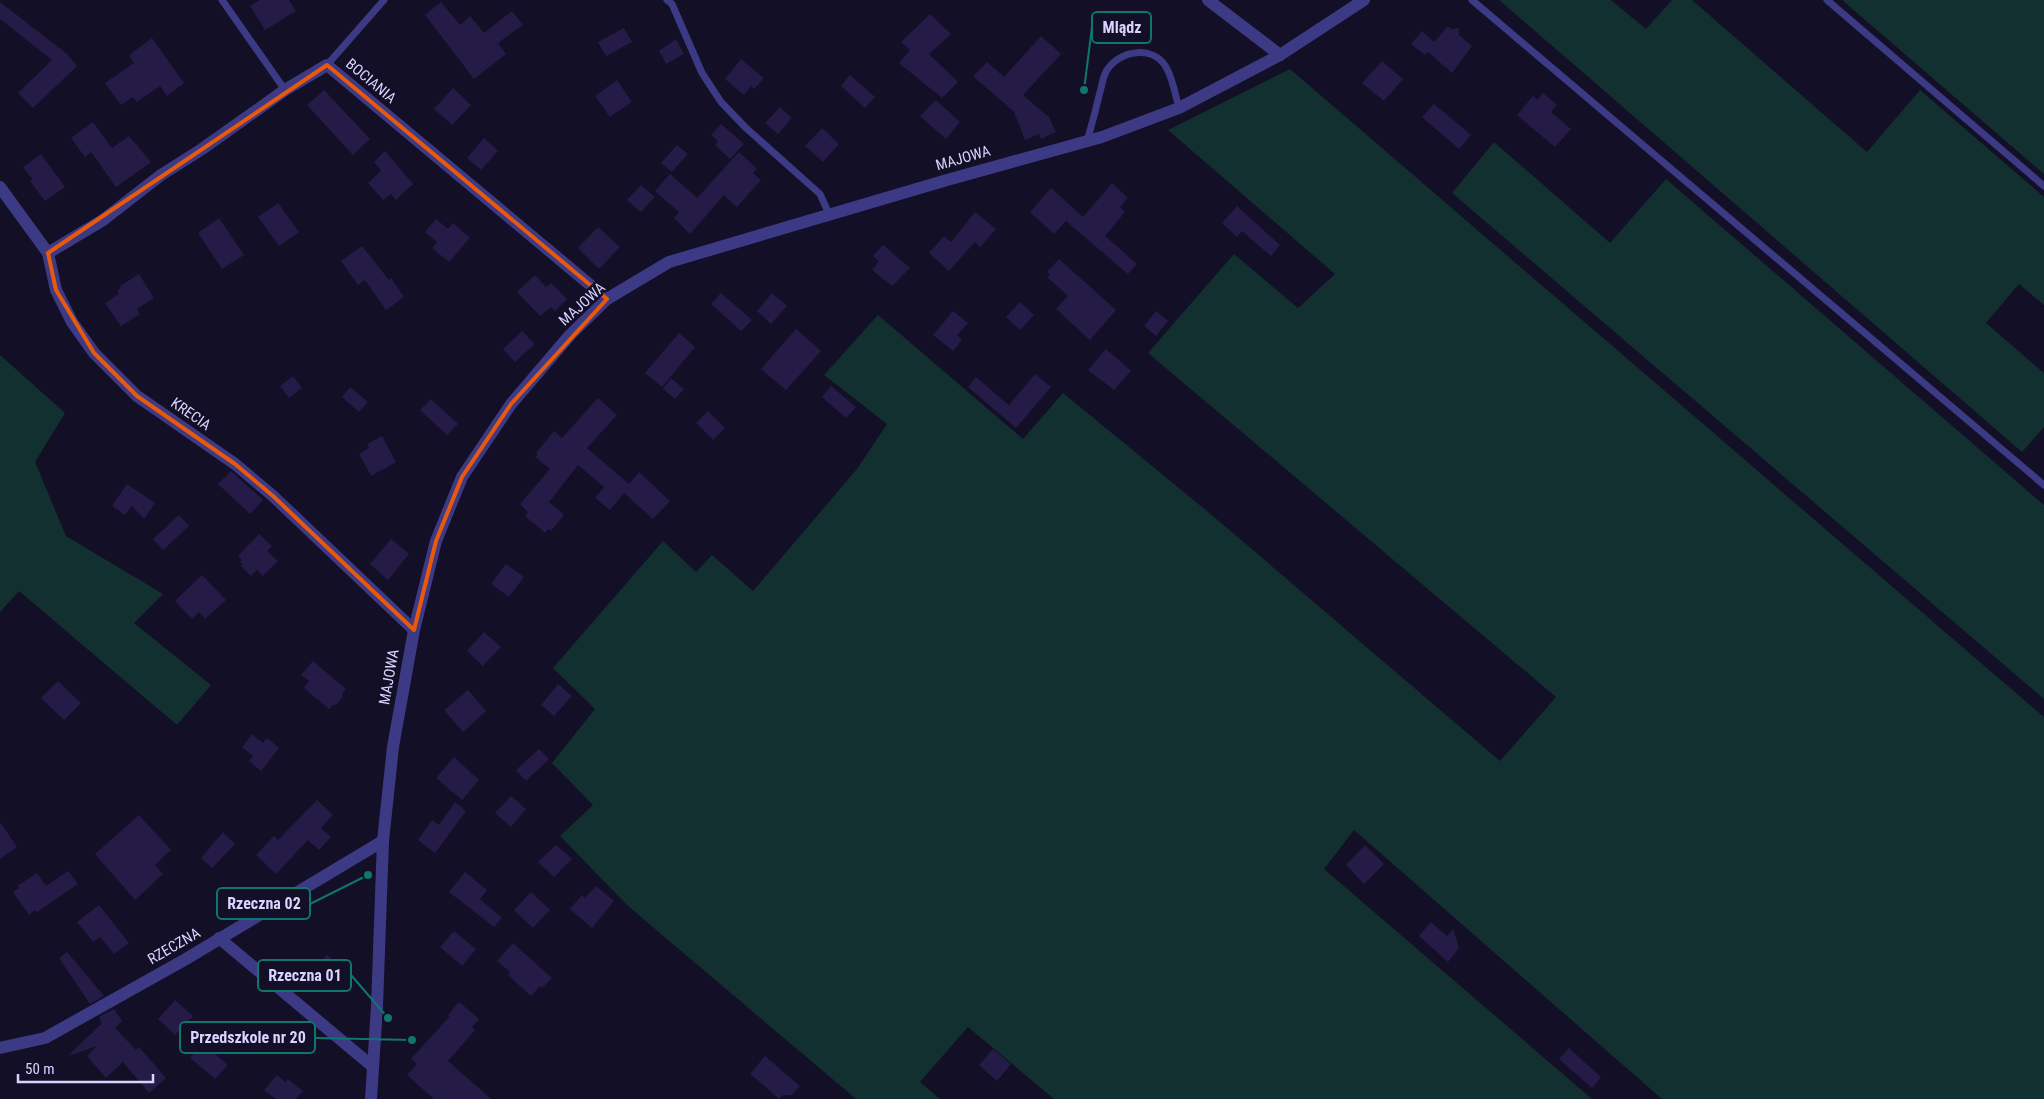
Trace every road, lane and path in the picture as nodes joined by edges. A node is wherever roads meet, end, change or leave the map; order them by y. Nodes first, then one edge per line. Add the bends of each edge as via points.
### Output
1 (222, 0) edge
2 (384, 0) edge
3 (667, 0) edge
4 (1208, 0) edge
5 (1364, 0) edge
6 (1472, 0) edge
7 (1827, 0) edge
8 (1280, 55) junction
9 (327, 65) junction
10 (285, 90) junction
11 (1178, 108) junction
12 (1087, 141) junction
13 (2044, 186) edge
14 (0, 187) edge
15 (830, 214) junction
16 (48, 253) junction
17 (606, 299) junction
18 (2044, 485) edge
19 (414, 630) junction
20 (383, 841) junction
21 (219, 938) junction
22 (0, 1048) edge
23 (372, 1066) junction
24 (371, 1099) edge

1 - 10 lane
2 - 9 lane
3 - 15 lane via 672,4 702,73 721,102 820,194
4 - 8 street
5 - 8 street, MAJOWA
6 - 18 lane
7 - 13 lane
8 - 11 street, MAJOWA
9 - 10 street, BOCIANIA
9 - 17 street, BOCIANIA
10 - 16 street, BOCIANIA via 161,175 103,220
11 - 12 street, MAJOWA
11 - 12 lane via 1165,66 1151,54 1129,53 1119,57 1108,69
12 - 15 street, MAJOWA
14 - 16 street, KRECIA
15 - 17 street, MAJOWA via 669,262
16 - 19 street, KRECIA via 56,290 72,322 94,353 137,396 236,464 273,496
17 - 19 street, MAJOWA via 570,335 511,404 462,477 436,541
19 - 20 street, MAJOWA via 393,747
20 - 21 street, RZECZNA
20 - 23 street, MAJOWA
21 - 22 street, RZECZNA via 45,1038
21 - 23 street
23 - 24 street, MAJOWA

